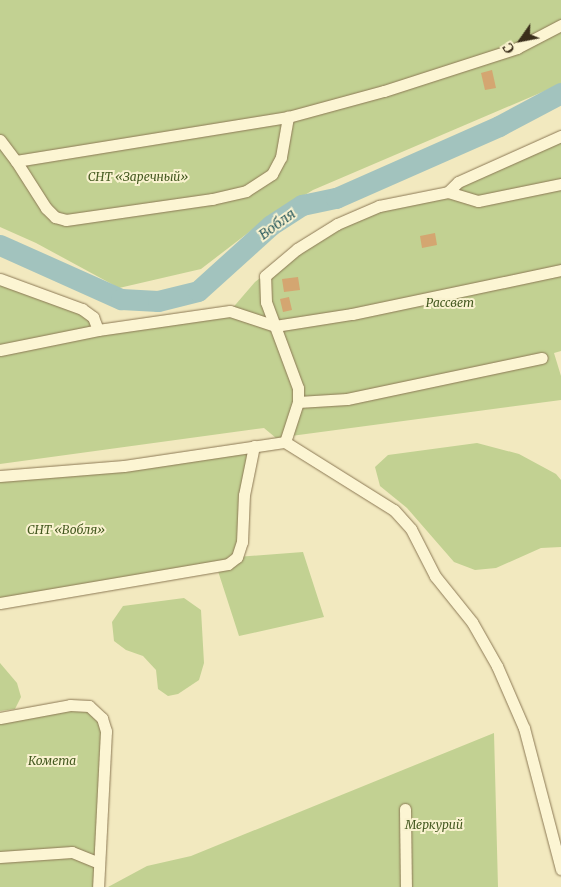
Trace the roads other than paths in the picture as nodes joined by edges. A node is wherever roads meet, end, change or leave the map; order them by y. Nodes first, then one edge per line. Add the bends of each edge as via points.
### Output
1 (561, 25) edge
2 (288, 117) junction
3 (561, 136) edge
4 (0, 140) edge
5 (16, 162) junction
6 (561, 184) edge
7 (448, 192) junction
8 (561, 270) edge
9 (0, 280) edge
10 (275, 326) junction
11 (98, 330) junction
12 (0, 350) edge
13 (542, 358) dead end
14 (298, 402) junction
15 (284, 442) junction
16 (254, 446) junction
17 (0, 476) edge
18 (0, 603) edge
19 (0, 718) edge
20 (404, 809) dead end
21 (0, 857) edge
22 (99, 864) junction
23 (561, 869) edge
24 (98, 887) edge
25 (406, 887) edge

1 - 2 street via 517,48 384,91
2 - 5 street
2 - 5 street via 281,157 272,174 246,190 212,199 66,220 55,217 46,208
3 - 7 street via 458,182
4 - 5 street
6 - 7 street via 478,201
7 - 10 street via 379,206 337,224 297,250 265,276 266,302
8 - 10 street via 352,314
9 - 11 street via 82,310 93,317
10 - 11 street via 230,311
10 - 14 street via 298,388
11 - 12 street
13 - 14 street via 347,399
14 - 15 street
15 - 16 street
15 - 23 street via 394,510 411,529 435,576 472,622 497,666 524,728
16 - 17 street via 124,466
16 - 18 street via 244,495 242,542 237,557 228,564
19 - 22 street via 70,705 89,706 102,718 106,731
20 - 25 street
21 - 22 street via 72,852
22 - 24 street

